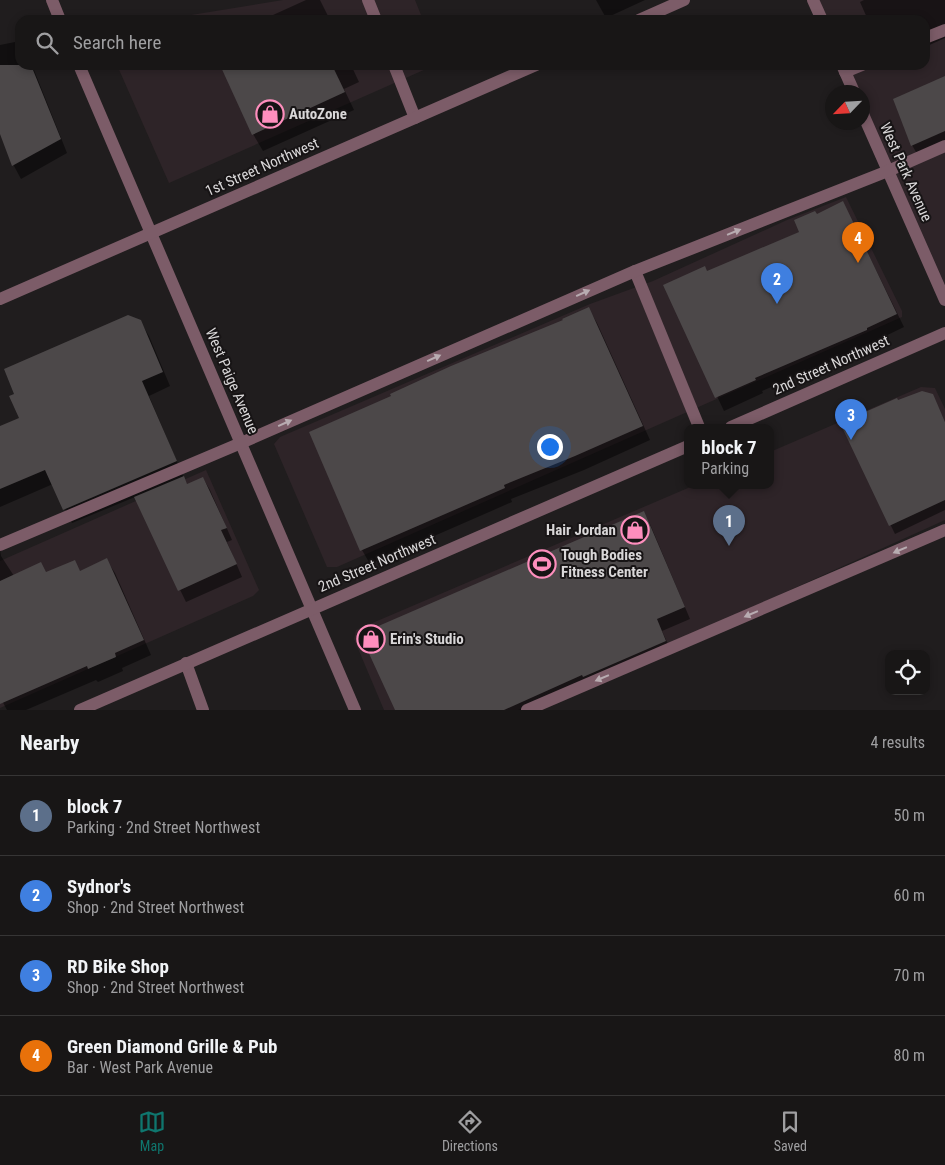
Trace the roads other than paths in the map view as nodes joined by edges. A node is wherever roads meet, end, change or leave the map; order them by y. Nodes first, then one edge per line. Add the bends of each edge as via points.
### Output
1 (52, 0) edge
2 (368, 0) edge
3 (684, 0) edge
4 (813, 0) edge
5 (58, 15) edge
6 (374, 15) edge
7 (650, 15) edge
8 (820, 15) edge
9 (945, 30) edge
10 (930, 36) edge
11 (81, 70) edge
12 (396, 70) edge
13 (525, 70) edge
14 (844, 70) edge
15 (851, 85) edge
16 (415, 118) junction
17 (870, 130) edge
18 (945, 146) edge
19 (888, 171) junction
20 (151, 234) junction
21 (635, 271) junction
22 (0, 299) edge
23 (945, 300) edge
24 (945, 333) edge
25 (697, 424) edge
26 (738, 424) edge
27 (241, 443) junction
28 (684, 448) edge
29 (945, 530) edge
30 (0, 545) edge
31 (311, 609) junction
32 (186, 664) junction
33 (80, 710) edge
34 (203, 710) edge
35 (355, 710) edge
36 (527, 710) edge

1 - 5 street
2 - 6 street
3 - 7 street
4 - 8 street
9 - 10 street
11 - 20 street, West Paige Avenue
12 - 16 street
13 - 16 street, 1st Street Northwest
14 - 15 street
16 - 20 street, 1st Street Northwest
17 - 19 street, West Park Avenue
18 - 19 street
21 -> 19 street
19 - 23 street, West Park Avenue
20 - 22 street, 1st Street Northwest
20 - 27 street, West Paige Avenue
21 - 25 street
27 -> 21 street
24 - 26 street, 2nd Street Northwest
27 - 30 street
27 - 31 street, West Paige Avenue
28 - 31 street, 2nd Street Northwest
29 -> 36 street
31 - 32 street, 2nd Street Northwest
31 - 35 street, West Paige Avenue
32 - 33 street, 2nd Street Northwest
32 - 34 street

